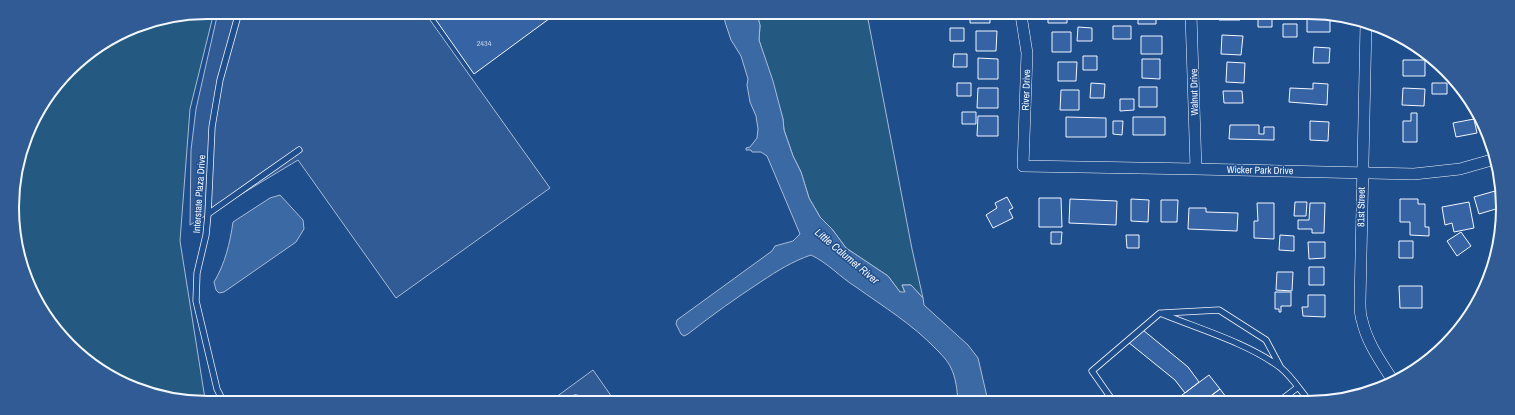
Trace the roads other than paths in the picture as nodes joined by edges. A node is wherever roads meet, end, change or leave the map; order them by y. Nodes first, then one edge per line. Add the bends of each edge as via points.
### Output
1 (237, 19) edge
2 (1022, 19) edge
3 (1191, 19) edge
4 (1366, 28) edge
5 (300, 150) dead end
6 (1490, 160) edge
7 (1024, 166) joint
8 (1196, 169) junction
9 (1362, 173) junction
10 (208, 214) junction
11 (1160, 313) junction
12 (1281, 369) junction
13 (1391, 377) edge
14 (1298, 387) junction
15 (220, 396) edge
16 (1110, 396) edge
17 (1286, 396) edge
18 (1304, 396) edge

1 - 10 lane, Interstate Plaza Drive via 220,80 212,128
2 - 7 street, River Drive via 1027,52
3 - 8 street, Walnut Drive
4 - 9 street, 81st Street
5 - 10 lane
6 - 9 street, Wicker Park Drive via 1439,172
7 - 8 street, Wicker Park Drive
8 - 9 street, Wicker Park Drive
9 - 13 street, 81st Street via 1361,319 1376,354
10 - 15 lane, Interstate Plaza Drive via 197,273 196,301
11 - 12 lane via 1247,348
11 - 12 lane via 1219,310 1266,340
11 - 16 lane via 1092,371
12 - 14 lane
14 - 17 lane
14 - 18 lane

